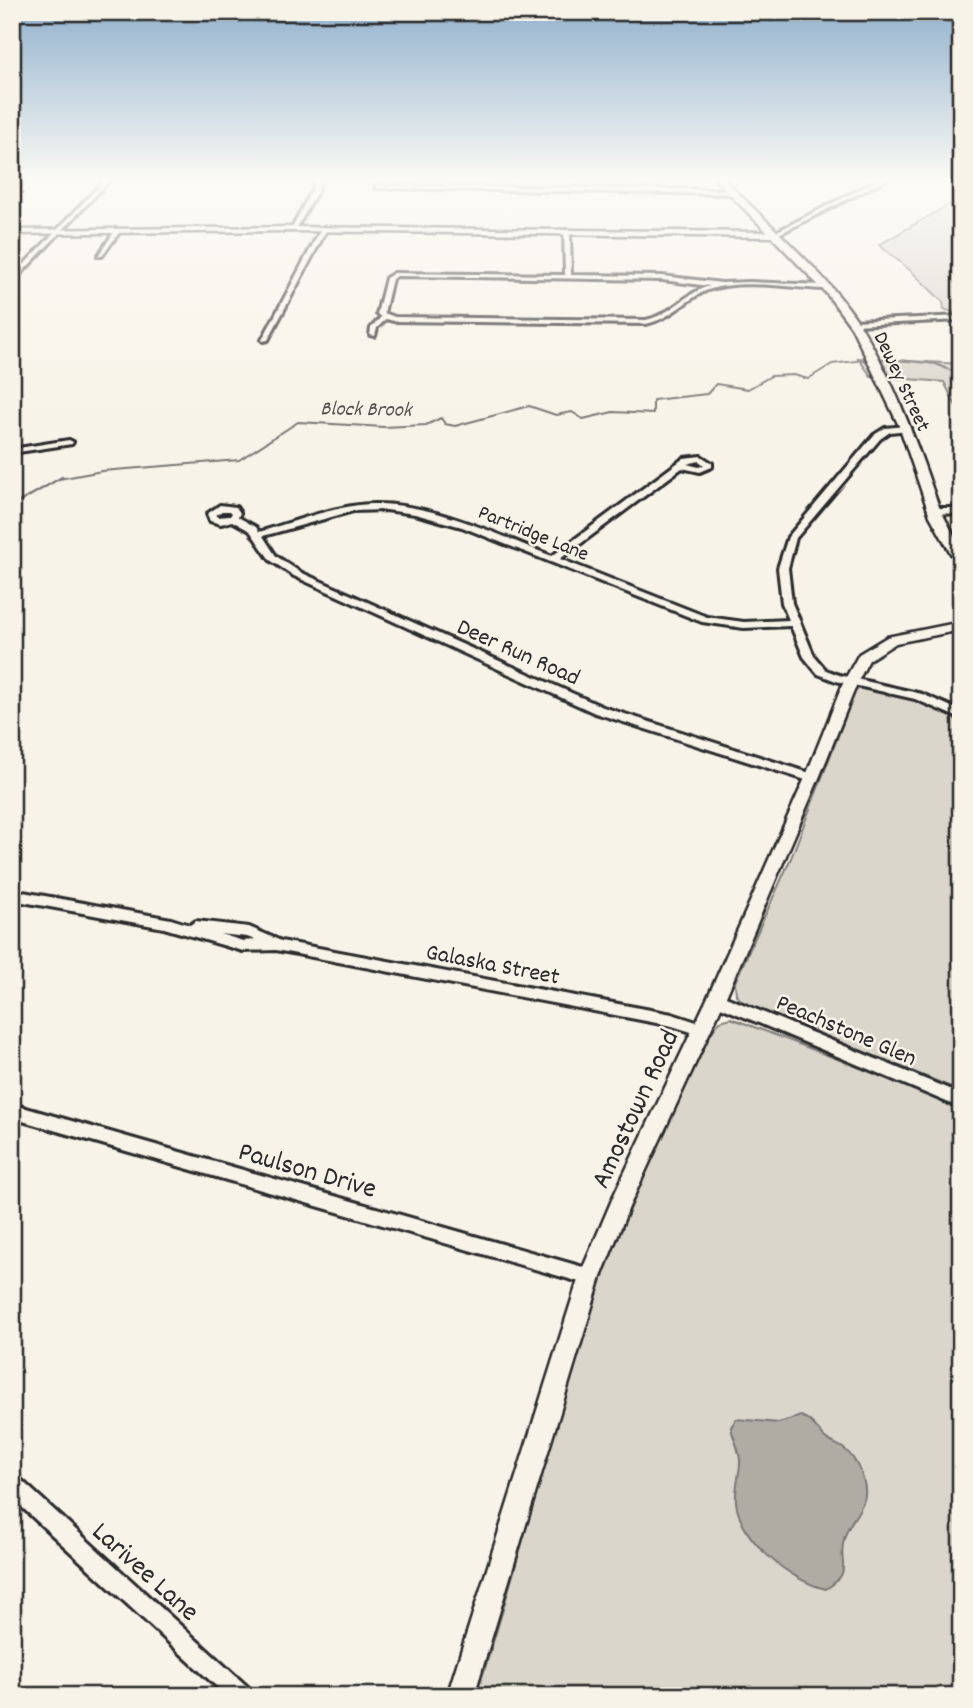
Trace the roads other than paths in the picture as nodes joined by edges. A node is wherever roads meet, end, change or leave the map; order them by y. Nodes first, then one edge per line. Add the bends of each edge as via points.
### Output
1 (33, 259) edge
2 (308, 259) edge
3 (567, 259) edge
4 (796, 259) edge
5 (568, 276) junction
6 (12, 281) edge
7 (721, 285) junction
8 (824, 287) junction
9 (384, 317) junction
10 (961, 318) edge
11 (854, 323) junction
12 (373, 335) dead end
13 (265, 340) dead end
14 (906, 428) junction
15 (69, 442) dead end
16 (12, 451) edge
17 (680, 465) dead end
18 (934, 511) junction
19 (961, 511) edge
20 (233, 518) dead end
21 (258, 535) junction
22 (961, 559) edge
23 (553, 560) junction
24 (794, 623) junction
25 (961, 626) edge
26 (850, 681) junction
27 (961, 715) edge
28 (812, 778) junction
29 (12, 895) edge
30 (716, 999) junction
31 (701, 1029) junction
32 (961, 1101) edge
33 (12, 1111) edge
34 (590, 1277) junction
35 (12, 1485) edge
36 (243, 1696) edge
37 (460, 1696) edge

1 - 6 street
2 - 13 street
3 - 5 street
4 - 8 main road, Dewey Street
5 - 7 street via 662,278
5 - 9 street via 394,274 381,307
7 - 8 street
7 - 9 street via 699,292 663,318 646,322
8 - 11 main road, Dewey Street
9 - 12 street
10 - 11 street
11 - 14 main road, Dewey Street
14 - 18 main road, Dewey Street
14 - 24 street via 877,437 792,537 783,574
15 - 16 street
17 - 23 street
18 - 19 street
18 - 22 main road, Dewey Street
20 - 21 street, Deer Run Road
21 - 23 street, Partridge Lane via 341,510 396,508 449,520
21 - 28 street, Deer Run Road via 274,558 298,574 586,705
23 - 24 street, Partridge Lane via 705,620 744,625
24 - 26 street via 817,667 831,677
25 - 26 street, Amostown Road via 892,640 864,657
26 - 27 street via 918,696
26 - 28 street, Amostown Road
28 - 30 street, Amostown Road
29 - 31 street, Galaska Street via 165,923 243,946 276,945
30 - 31 street, Amostown Road
30 - 32 street, Peachstone Glen
31 - 34 street, Amostown Road
33 - 34 street, Paulson Drive
34 - 37 street, Amostown Road
35 - 36 street, Larivee Lane

